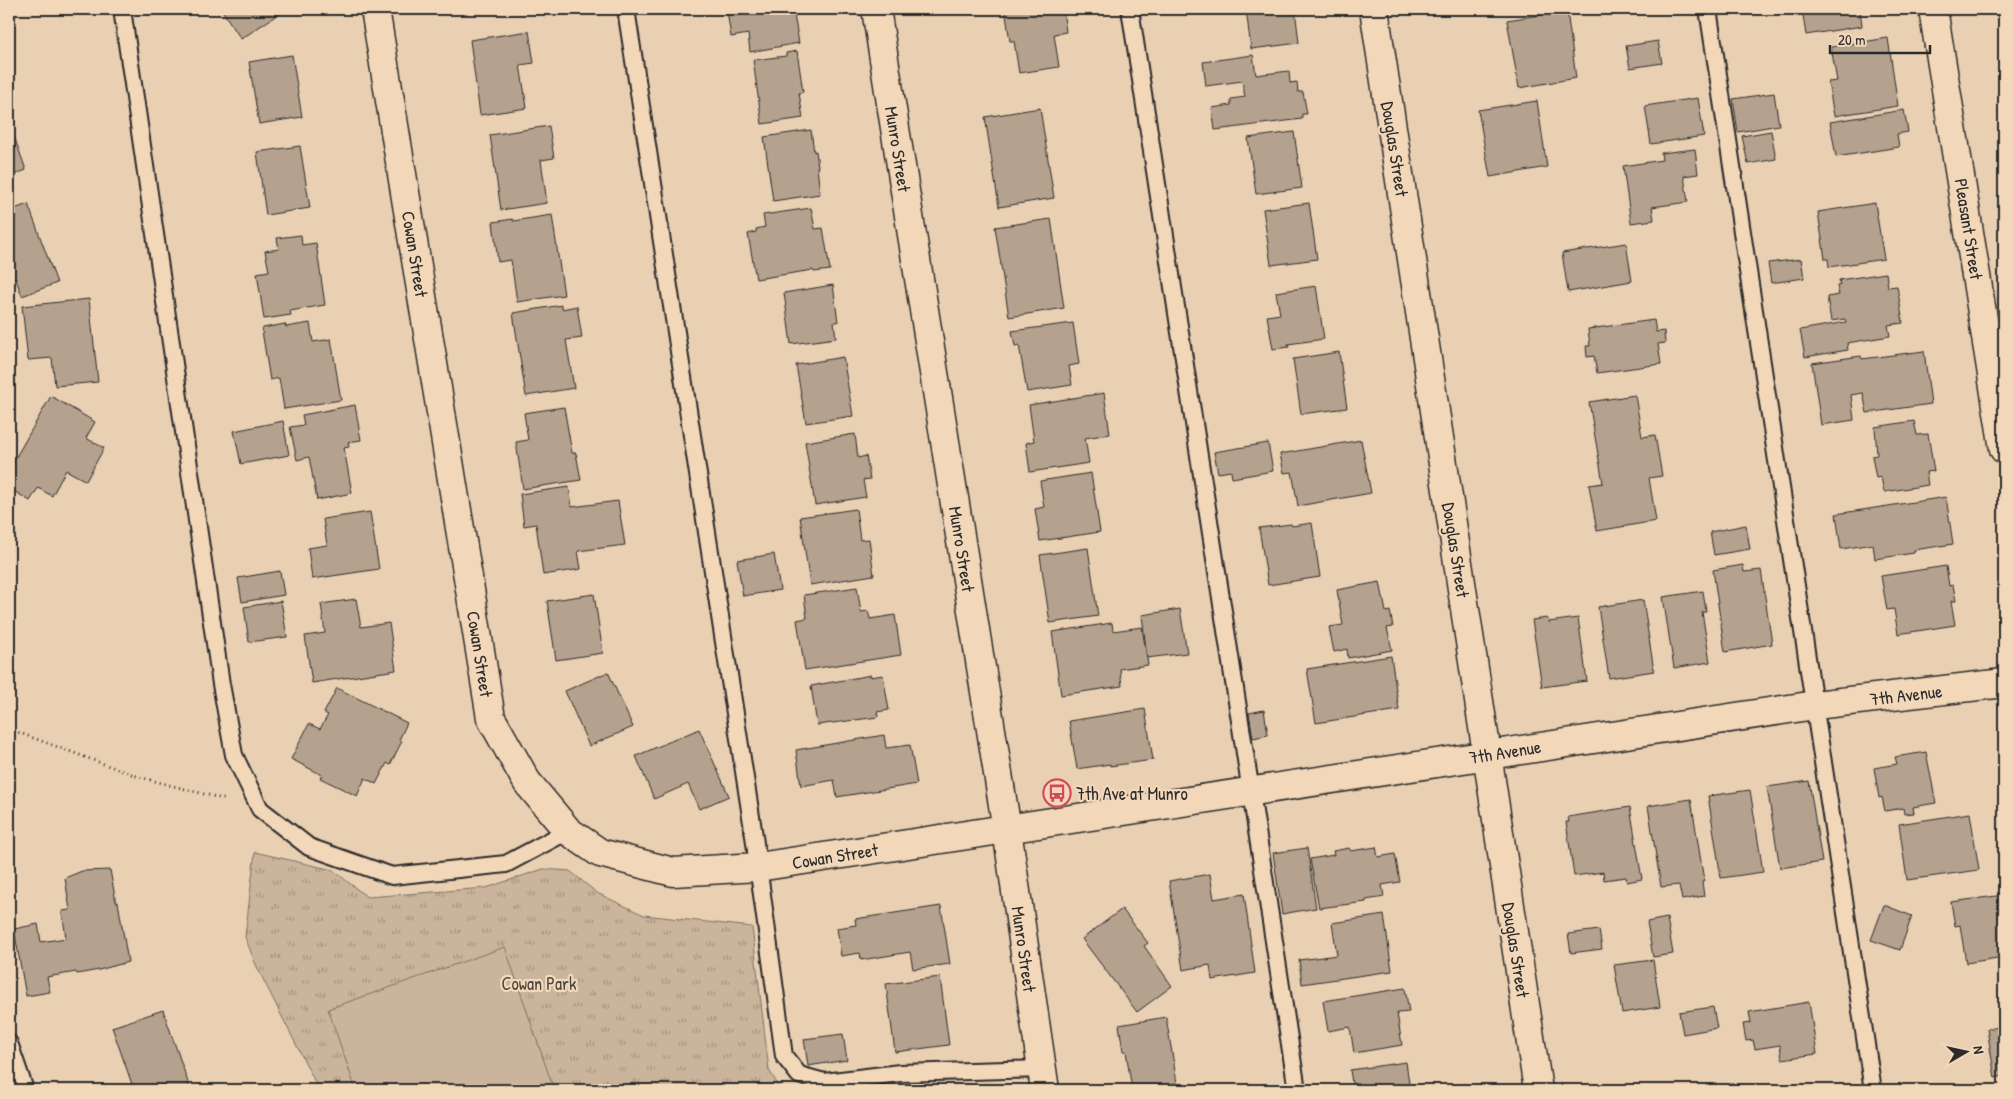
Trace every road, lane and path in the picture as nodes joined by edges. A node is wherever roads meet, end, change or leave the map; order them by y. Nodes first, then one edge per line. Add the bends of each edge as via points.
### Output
1 (122, 9) edge
2 (375, 9) edge
3 (626, 9) edge
4 (876, 9) edge
5 (1130, 9) edge
6 (1374, 9) edge
7 (1708, 9) edge
8 (1934, 9) edge
9 (2004, 449) edge
10 (2004, 683) edge
11 (1815, 705) junction
12 (9, 729) edge
13 (1487, 755) junction
14 (1252, 791) junction
15 (260, 809) junction
16 (1007, 830) junction
17 (568, 832) junction
18 (758, 867) junction
19 (9, 1043) edge
20 (1043, 1080) edge
21 (25, 1090) edge
22 (1297, 1090) edge
23 (1538, 1090) edge
24 (1874, 1090) edge

1 - 15 lane via 221,684 234,755
2 - 17 street, Cowan Street via 491,718 527,782
3 - 18 lane
4 - 16 street, Munro Street
5 - 14 lane
6 - 13 street, Douglas Street
7 - 11 lane
8 - 9 street, Pleasant Street
10 - 11 street, 7th Avenue
11 - 13 street, 7th Avenue
11 - 24 lane
12 - 15 path via 139,777
13 - 14 street, 7th Avenue
13 - 23 street, Douglas Street
14 - 16 street, 7th Avenue
14 - 22 lane
15 - 17 lane via 309,847 392,876 506,864
16 - 18 street, Cowan Street
16 - 20 street, Munro Street
17 - 18 street, Cowan Street via 600,853 673,872
18 - 20 lane via 784,1056 799,1075 824,1082 900,1073
19 - 21 lane

